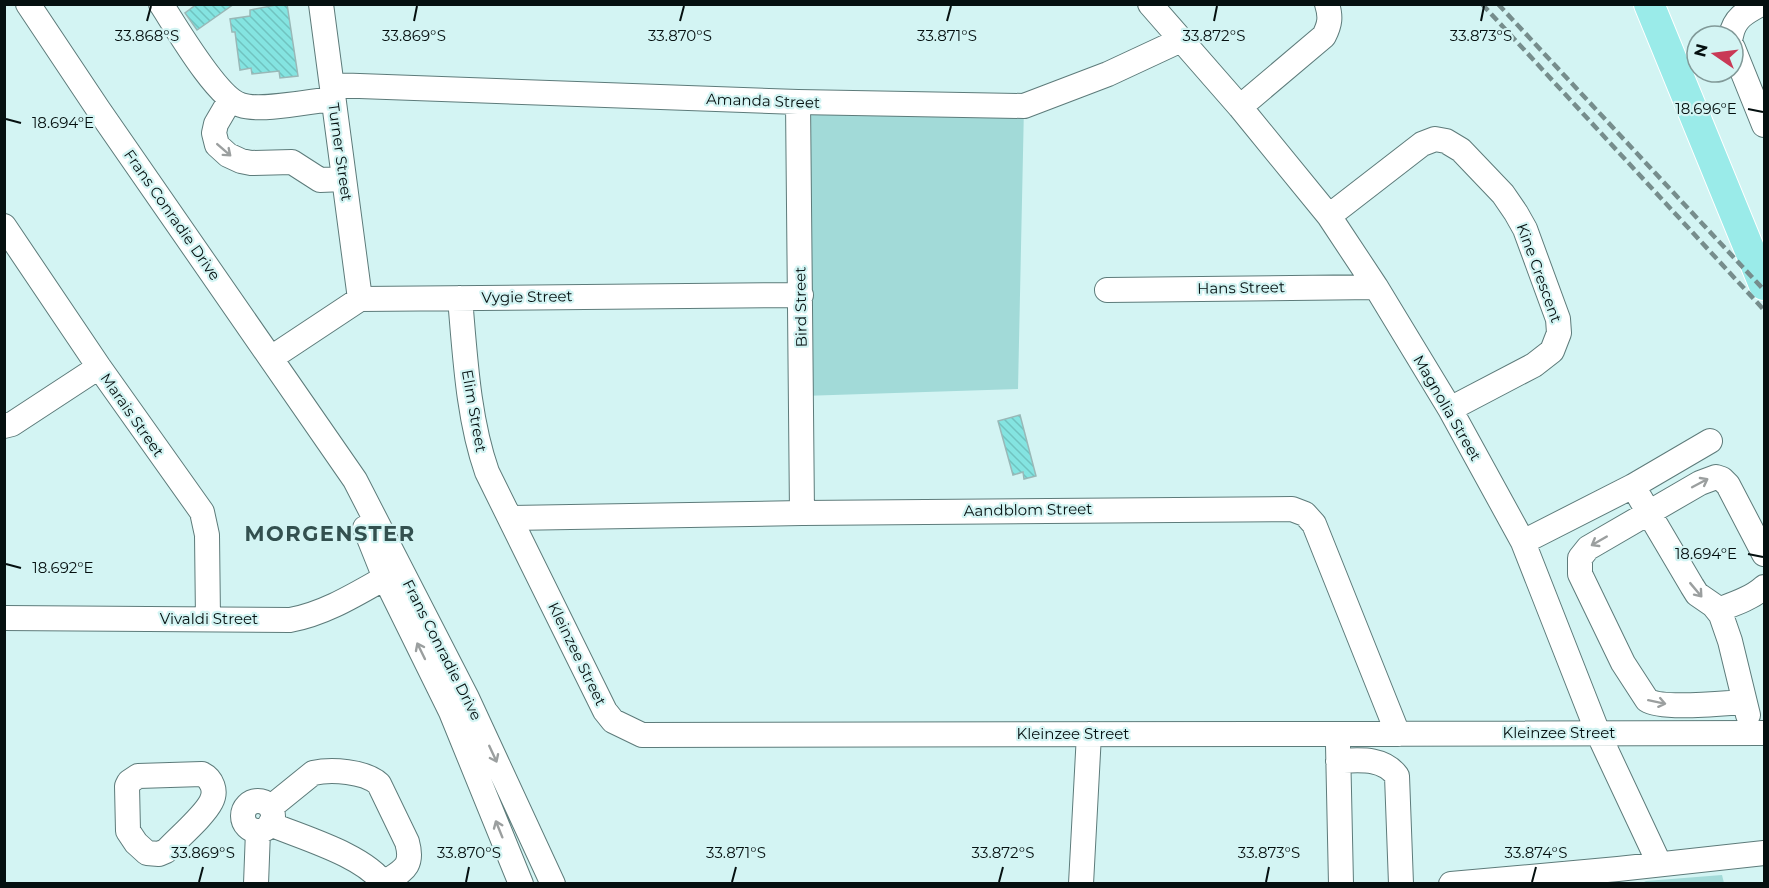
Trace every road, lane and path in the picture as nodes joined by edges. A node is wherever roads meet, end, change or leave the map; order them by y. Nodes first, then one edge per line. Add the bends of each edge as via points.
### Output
1 (28, 4) edge
2 (161, 4) edge
3 (321, 4) edge
4 (1150, 4) edge
5 (1327, 4) edge
6 (1649, 4) edge
7 (1761, 4) edge
8 (1735, 24) edge
9 (1181, 40) junction
10 (1745, 78) edge
11 (333, 92) junction
12 (230, 100) junction
13 (798, 102) junction
14 (1240, 107) junction
15 (1764, 125) edge
16 (344, 179) junction
17 (1329, 216) junction
18 (4, 226) edge
19 (1764, 285) edge
20 (1376, 287) junction
21 (1107, 290) dead end
22 (801, 295) junction
23 (460, 298) junction
24 (360, 299) junction
25 (271, 358) junction
26 (99, 367) junction
27 (1449, 409) junction
28 (4, 426) edge
29 (1710, 441) dead end
30 (1634, 486) junction
31 (1650, 512) junction
32 (802, 513) junction
33 (511, 518) junction
34 (1523, 542) junction
35 (1764, 554) edge
36 (393, 573) junction
37 (1764, 586) edge
38 (1718, 610) junction
39 (4, 618) edge
40 (208, 620) junction
41 (1744, 702) junction
42 (1598, 733) junction
43 (1758, 733) edge
44 (1089, 734) junction
45 (1338, 734) junction
46 (1398, 734) junction
47 (1338, 761) junction
48 (212, 801) dead end
49 (266, 821) junction
50 (1764, 853) edge
51 (1659, 863) junction
52 (1620, 876) edge
53 (260, 882) edge
54 (384, 883) edge
55 (521, 884) edge
56 (553, 884) edge
57 (1081, 884) edge
58 (1341, 884) edge
59 (1401, 884) edge
60 (1452, 884) edge

1 - 25 street, Frans Conradie Drive
2 - 12 street via 216,86
3 - 11 street, Turner Street
4 - 9 street, Magnolia Street
5 - 14 street via 1330,16 1324,36
6 - 19 main road
7 - 8 street
9 - 13 street, Amanda Street via 1108,74 1024,106
9 - 14 street, Magnolia Street
10 - 15 street
11 - 12 street, Amanda Street via 256,108
11 - 13 street, Amanda Street
11 - 16 street, Turner Street
12 -> 16 street via 214,133 217,145 228,155 251,163 292,162 320,180
13 - 22 street, Bird Street
14 - 17 street, Magnolia Street
16 - 24 street, Turner Street
17 - 20 street, Magnolia Street
17 - 27 street, Kine Crescent via 1422,144 1435,139 1461,150 1516,213 1558,319 1559,333 1552,351 1534,365
18 - 26 street, Marais Street
20 - 21 street, Hans Street
20 - 27 street, Magnolia Street
22 - 23 street, Vygie Street
22 - 32 street, Bird Street
23 - 24 street, Vygie Street
23 - 33 street, Elim Street via 479,447
24 - 25 street
25 - 36 street, Frans Conradie Drive via 355,480
26 - 28 street
26 - 40 street, Marais Street via 201,512 207,535
27 - 34 street, Magnolia Street
29 - 30 street
30 - 31 street
30 - 34 street
31 -> 35 street via 1710,478 1719,478 1728,485
31 -> 38 street via 1692,586
31 -> 41 street via 1587,548 1580,558 1581,574 1623,663 1642,695 1652,703
32 - 33 street, Aandblom Street
32 - 46 street, Aandblom Street via 1292,509 1305,514 1314,524
33 - 44 street, Kleinzee Street via 605,711 613,722 642,735
34 - 42 street, Magnolia Street
36 - 40 street, Vivaldi Street via 306,617
55 -> 36 street, Frans Conradie Drive
36 -> 56 street, Frans Conradie Drive via 467,698
37 - 38 street
38 - 41 street via 1730,641
39 - 40 street, Vivaldi Street
41 - 43 street
42 - 43 street, Kleinzee Street
42 - 46 street, Kleinzee Street
42 - 51 street, Magnolia Street
44 - 45 street, Kleinzee Street
44 - 57 street
45 - 46 street, Kleinzee Street
45 - 47 street
47 - 58 street
47 - 59 street via 1376,761 1397,776
48 - 49 street via 245,808 253,801 262,801
49 - 53 street
49 - 54 street via 364,865
49 - 54 street via 313,773 358,774 374,779 409,849 409,864
50 - 51 street
51 - 52 street
52 - 60 street

